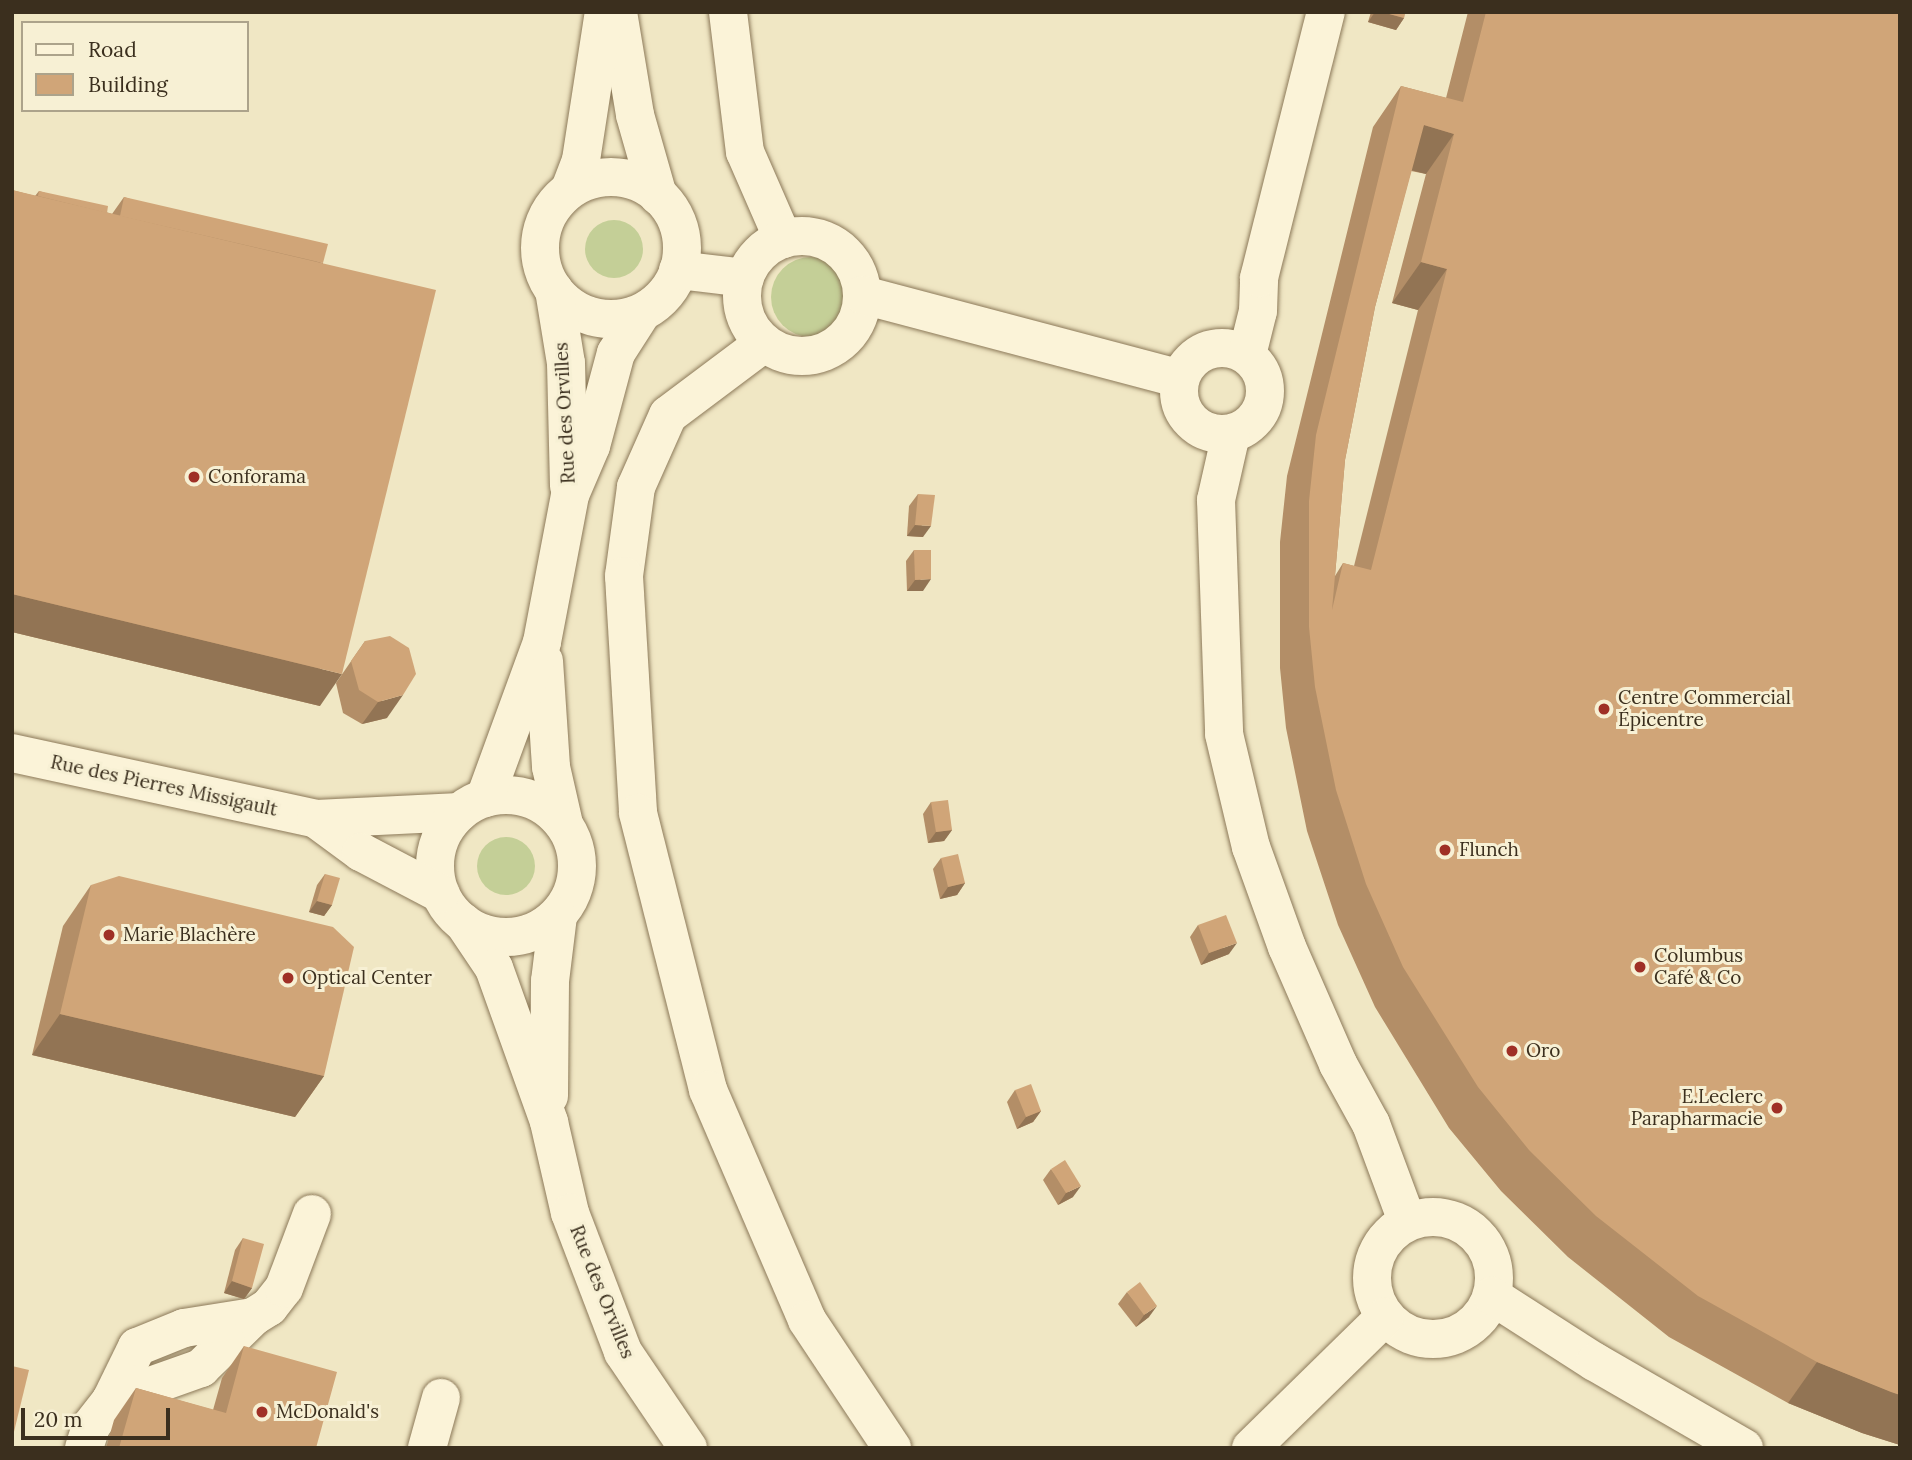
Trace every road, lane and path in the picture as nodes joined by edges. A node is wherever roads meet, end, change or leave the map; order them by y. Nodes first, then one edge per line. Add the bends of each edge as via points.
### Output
1 (604, 12) edge
2 (618, 12) edge
3 (728, 12) edge
4 (1325, 12) edge
5 (570, 189) junction
6 (658, 195) junction
7 (783, 239) junction
8 (678, 270) junction
9 (745, 278) junction
10 (554, 290) junction
11 (863, 295) junction
12 (640, 314) junction
13 (764, 343) junction
14 (1247, 355) junction
15 (1180, 379) junction
16 (1231, 434) junction
17 (570, 495) junction
18 (542, 642) junction
19 (12, 752) edge
20 (473, 805) junction
21 (316, 819) junction
22 (564, 824) junction
23 (452, 908) junction
24 (558, 916) junction
25 (549, 1122) junction
26 (312, 1214) dead end
27 (1407, 1221) junction
28 (1492, 1296) junction
29 (1385, 1317) junction
30 (441, 1398) dead end
31 (84, 1448) edge
32 (427, 1448) edge
33 (688, 1448) edge
34 (892, 1448) edge
35 (1251, 1448) edge
36 (1744, 1448) edge

1 - 5 street via 581,160
2 - 6 street via 635,115
3 - 7 street via 745,152
4 - 14 street via 1259,278 1258,310
5 - 6 street via 593,179 617,177
5 - 10 street via 553,206 542,228 539,252 544,276
6 - 8 street via 675,217 682,239
7 - 9 street via 766,248
7 - 11 street via 820,239 837,247 850,260
8 - 9 street
8 - 12 street via 659,301
9 - 13 street via 744,313
10 - 12 street via 575,311 597,319
10 - 17 street, Rue des Orvilles via 566,363
11 - 13 street via 851,332 820,354 800,357
11 - 15 street
12 - 17 street, Rue des Orvilles via 616,353 591,446
13 - 34 street via 668,415 636,487 624,576 638,813 708,1090 807,1320
14 - 15 street via 1235,350 1208,351 1196,357
14 - 16 street via 1263,378 1263,407 1256,419
15 - 16 street via 1182,409 1190,421 1202,430
16 - 27 street via 1216,500 1224,734 1251,847 1287,947 1338,1065 1371,1124
17 - 18 street, Rue des Orvilles
18 - 20 street, Rue des Orvilles
18 - 22 street, Rue des Orvilles via 551,767
19 - 21 street, Rue des Pierres Missigault
20 - 21 street, Rue des Pierres Missigault
20 - 22 street via 503,795 537,802
20 - 23 street via 440,841 436,877
21 - 23 street, Rue des Pierres Missigault
22 - 24 street via 573,842 576,871 569,900
23 - 24 street via 501,938 522,936
23 - 25 street, Rue des Orvilles via 494,968
24 - 25 street, Rue des Orvilles via 550,981
25 - 33 street, Rue des Orvilles via 570,1213 623,1352
26 - 31 street via 284,1289 253,1317 184,1328 137,1347 111,1400 91,1426
27 - 28 street via 1447,1217 1481,1238 1491,1256
27 - 29 street via 1379,1247 1373,1264 1373,1292
28 - 29 street via 1471,1327 1445,1338 1416,1338
28 - 36 street via 1606,1369
29 - 35 street
30 - 32 street

